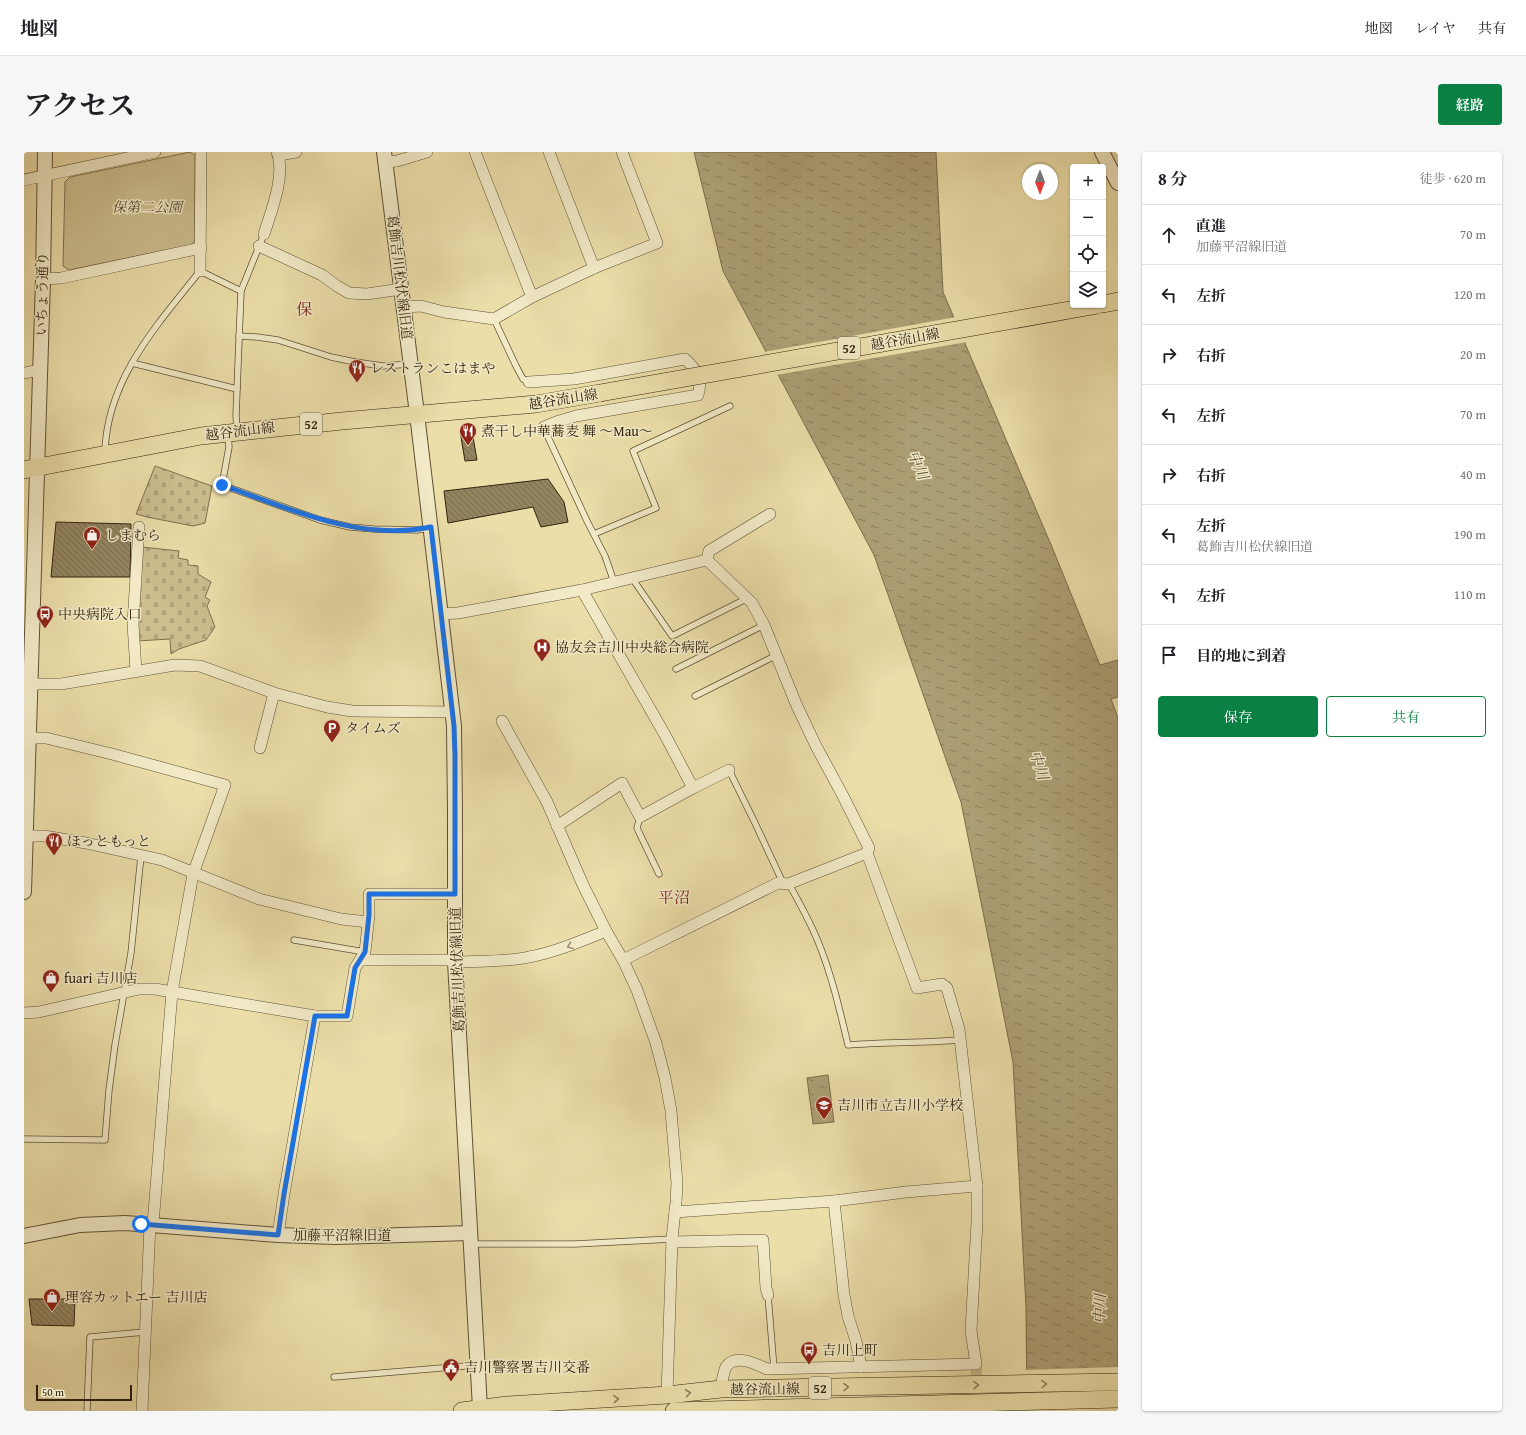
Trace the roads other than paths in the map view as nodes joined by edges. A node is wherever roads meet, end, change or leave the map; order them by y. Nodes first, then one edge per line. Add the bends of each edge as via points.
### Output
1 (45, 152) edge
2 (153, 152) edge
3 (201, 152) edge
4 (296, 152) edge
5 (427, 152) edge
6 (475, 152) edge
7 (549, 152) edge
8 (622, 152) edge
9 (278, 154) edge
10 (385, 157) edge
11 (1109, 159) edge
12 (44, 176) junction
13 (24, 180) edge
14 (1118, 183) edge
15 (264, 234) joint
16 (259, 246) junction
17 (201, 248) junction
18 (594, 268) junction
19 (200, 271) junction
20 (43, 279) junction
21 (401, 289) junction
22 (241, 292) junction
23 (532, 297) junction
24 (1118, 302) edge
25 (1106, 304) edge
26 (404, 307) junction
27 (1081, 308) edge
28 (494, 319) junction
29 (239, 336) junction
30 (132, 363) junction
31 (411, 364) junction
32 (40, 370) junction
33 (24, 373) edge
34 (529, 382) joint
35 (238, 389) junction
36 (730, 406) dead end
37 (417, 414) junction
38 (544, 427) joint
39 (232, 432) junction
40 (105, 454) junction
41 (30, 469) edge
42 (770, 514) dead end
43 (431, 527) junction
44 (139, 528) dead end
45 (594, 534) junction
46 (707, 560) junction
47 (632, 578) junction
48 (614, 582) junction
49 (582, 590) junction
50 (746, 599) junction
51 (441, 614) junction
52 (28, 616) edge
53 (764, 625) junction
54 (777, 655) junction
55 (676, 669) dead end
56 (136, 671) junction
57 (30, 684) junction
58 (274, 693) junction
59 (695, 696) dead end
60 (452, 712) junction
61 (502, 720) dead end
62 (29, 738) junction
63 (260, 748) dead end
64 (728, 770) joint
65 (693, 788) junction
66 (640, 817) junction
67 (25, 821) edge
68 (557, 826) junction
69 (26, 836) junction
70 (867, 853) junction
71 (141, 856) junction
72 (193, 874) junction
73 (659, 874) dead end
74 (786, 884) junction
75 (24, 892) edge
76 (455, 894) junction
77 (368, 922) junction
78 (606, 931) junction
79 (294, 940) dead end
80 (363, 956) junction
81 (623, 960) junction
82 (455, 961) junction
83 (124, 992) junction
84 (172, 992) junction
85 (24, 1013) edge
86 (315, 1016) junction
87 (960, 1040) junction
88 (24, 1139) edge
89 (977, 1186) junction
90 (834, 1201) junction
91 (675, 1212) junction
92 (152, 1224) junction
93 (278, 1235) junction
94 (24, 1236) edge
95 (470, 1238) junction
96 (672, 1241) junction
97 (768, 1296) joint
98 (145, 1332) junction
99 (477, 1365) junction
100 (861, 1367) junction
101 (774, 1369) junction
102 (334, 1377) dead end
103 (1118, 1382) edge
104 (721, 1389) junction
105 (1005, 1393) junction
106 (667, 1395) junction
107 (1118, 1399) edge
108 (480, 1409) edge
109 (87, 1411) edge
110 (142, 1411) edge
111 (462, 1411) edge
112 (674, 1411) edge

1 - 12 street, いちょう通り
2 - 12 street
3 - 17 street
4 - 9 street
5 - 10 street via 397,161
6 - 23 street
7 - 18 street
8 - 18 street via 657,243
9 - 15 street via 280,167 276,195
10 - 21 street, 葛飾吉川松伏線旧道
11 - 14 street
12 - 13 street
12 - 20 street, いちょう通り
15 - 16 lane
16 - 21 street via 322,275 349,293 367,294
16 - 22 lane
17 - 19 street
17 - 20 street via 60,278
18 - 23 street
19 - 22 lane
19 - 30 lane via 147,338
20 - 32 street, いちょう通り
21 - 26 street, 葛飾吉川松伏線旧道
22 - 29 lane
23 - 28 street
24 - 25 main road
26 - 28 street via 421,306
26 - 31 street, 葛飾吉川松伏線旧道
27 - 37 main road, 越谷流山線 / 52, bridge via 536,404
28 - 34 lane via 523,379
29 - 31 lane via 278,340 355,362 383,366
29 - 35 lane
30 - 35 lane
30 - 40 lane via 111,409
31 - 37 street, 葛飾吉川松伏線旧道
32 - 33 street
32 - 41 street, いちょう通り
34 - 38 street via 574,379 685,359 694,367 701,385 698,395 576,416
35 - 39 lane
36 - 45 lane via 633,451 656,508
37 - 39 main road, 越谷流山線 / 52
37 - 43 street, 葛飾吉川松伏線旧道
38 - 45 lane
39 - 40 main road, 越谷流山線 / 52
39 - 43 lane via 222,485 320,520 350,527 417,530
40 - 41 main road, 越谷流山線 / 52
41 - 52 street, いちょう通り
42 - 46 street via 709,551
43 - 51 street, 葛飾吉川松伏線旧道
44 - 56 street via 133,624
45 - 48 lane
46 - 47 street
46 - 50 street
47 - 48 street
47 - 50 lane via 672,636
48 - 49 street
49 - 51 street via 489,608
49 - 65 street
50 - 53 street via 752,604
51 - 60 street, 葛飾吉川松伏線旧道
52 - 57 street, いちょう通り
53 - 54 street
53 - 55 lane
54 - 59 lane
54 - 70 street via 797,706 869,848
56 - 57 street via 61,684
56 - 58 street via 175,665 200,666
57 - 62 street, いちょう通り
58 - 60 street via 352,711
58 - 63 street
60 - 76 street, 葛飾吉川松伏線旧道 via 455,756
61 - 68 street via 547,802
62 - 67 street, いちょう通り
62 - 72 street via 46,738 225,785
64 - 65 street
64 - 74 lane
65 - 66 street
66 - 68 street via 622,783
66 - 73 lane via 637,828
67 - 69 street, いちょう通り
68 - 78 street
69 - 71 street via 44,836
69 - 75 street, いちょう通り
70 - 74 street
70 - 87 street via 917,988 942,984 947,988
71 - 72 street via 162,860
71 - 83 lane via 131,953
72 - 77 street via 259,899 341,919
72 - 84 street
74 - 81 street via 778,883
74 - 87 lane via 809,921 819,945 848,1045
76 - 77 street via 369,894
76 - 82 street, 葛飾吉川松伏線旧道
77 - 80 street
78 - 81 street
78 -> 82 street via 561,949 527,958
79 - 80 lane
80 - 82 street
80 - 86 street via 355,968 347,1016
81 - 91 street via 645,1010 665,1078 674,1135 677,1183
82 - 95 street, 葛飾吉川松伏線旧道
83 - 84 street via 139,989
83 - 85 street via 39,1012
83 - 88 lane via 110,1083 105,1140
84 - 86 street
84 - 92 street
86 - 93 street
87 - 89 street
89 - 90 street
89 - 100 street via 971,1331 976,1364
90 - 91 street
90 - 100 street via 844,1295
91 - 96 street
92 - 93 street, 加藤平沼線旧道
92 - 94 street, 加藤平沼線旧道 via 96,1224
92 - 98 street
93 - 95 street, 加藤平沼線旧道
95 - 96 lane via 575,1244
95 - 99 street, 葛飾吉川松伏線旧道
96 - 97 street via 763,1240
96 - 106 street
97 - 101 lane
98 - 109 lane via 90,1337
98 - 110 street
99 - 102 lane
99 - 108 street, 葛飾吉川松伏線旧道
100 - 101 street
101 - 104 street via 767,1369 749,1361 732,1362 726,1367
105 -> 103 main road, 越谷流山線 / 52
104 -> 105 main road, 越谷流山線 / 52
106 -> 104 main road, 越谷流山線 / 52
105 - 107 main road, 52
105 - 112 main road, 越谷流山線 / 52
108 -> 106 main road, 越谷流山線 / 52
108 - 111 main road, 越谷流山線 / 52

